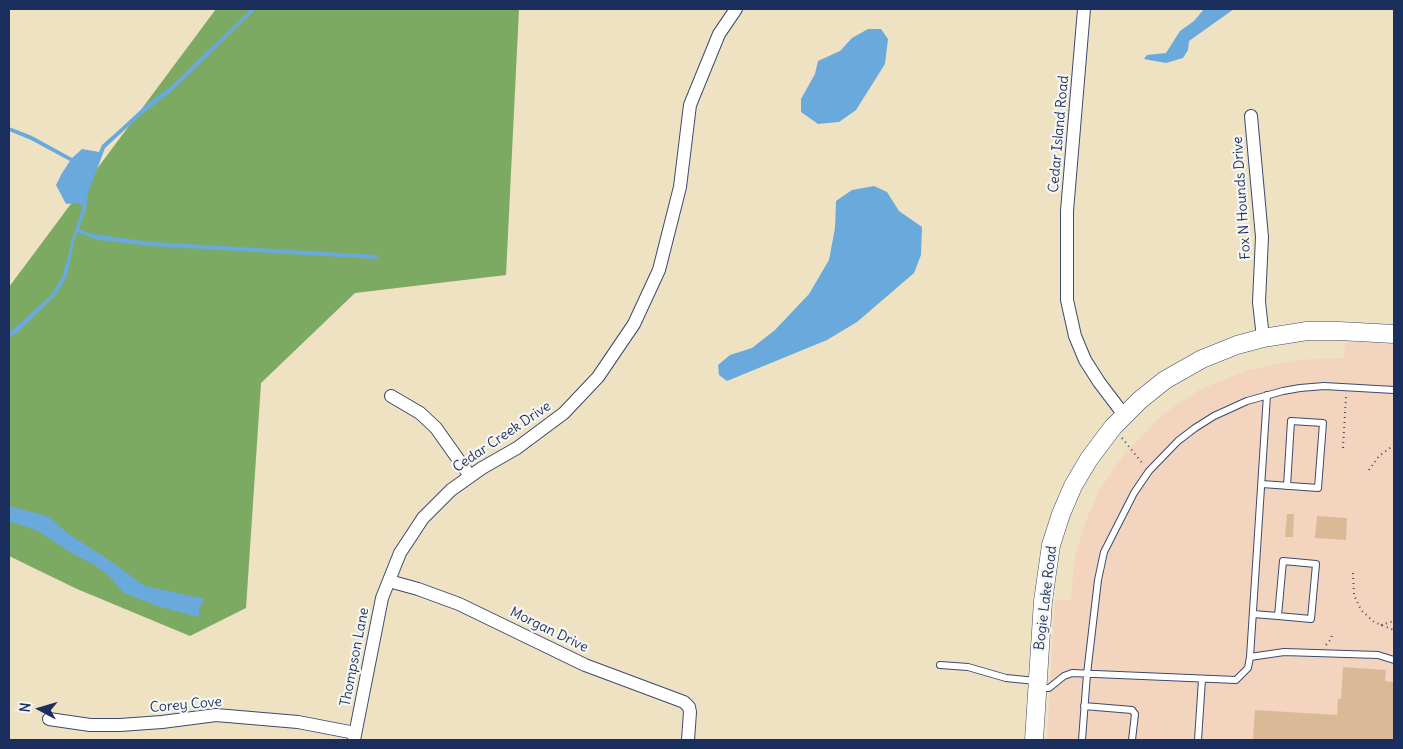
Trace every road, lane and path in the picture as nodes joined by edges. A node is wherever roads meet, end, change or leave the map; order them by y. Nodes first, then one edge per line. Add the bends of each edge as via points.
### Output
1 (736, 9) edge
2 (1084, 9) edge
3 (1251, 116) dead end
4 (1394, 334) edge
5 (1263, 338) junction
6 (1347, 388) junction
7 (1394, 390) edge
8 (1267, 395) junction
9 (391, 396) dead end
10 (1118, 421) junction
11 (1394, 445) edge
12 (1343, 448) dead end
13 (1369, 470) dead end
14 (1149, 471) junction
15 (470, 476) junction
16 (1262, 484) junction
17 (1287, 486) junction
18 (1353, 573) dead end
19 (389, 581) junction
20 (1253, 614) junction
21 (1278, 616) junction
22 (1394, 621) edge
23 (1381, 625) junction
24 (1394, 630) edge
25 (1250, 657) junction
26 (1394, 660) edge
27 (940, 665) dead end
28 (1087, 674) junction
29 (1202, 679) junction
30 (1037, 685) junction
31 (1084, 706) junction
32 (49, 719) dead end
33 (355, 736) edge
34 (688, 740) edge
35 (1034, 740) edge
36 (1082, 740) edge
37 (1132, 740) edge
38 (1198, 740) edge

1 - 15 street, Cedar Creek Drive via 719,34 690,105 680,187 659,270 634,324 598,377 564,413 517,448
2 - 10 street, Cedar Island Road via 1068,211 1066,300 1075,336
3 - 5 street, Fox N Hounds Drive via 1262,237 1259,302
4 - 5 main road, Bogie Lake Road via 1307,331
5 - 10 main road, Bogie Lake Road via 1218,352 1182,370 1149,392
6 - 7 lane
6 - 8 lane via 1300,388
6 - 12 path
8 - 14 lane via 1214,416 1178,441
8 - 16 lane
9 - 15 street via 420,413 436,428
10 - 14 path
10 - 30 main road, Bogie Lake Road via 1078,476 1054,534 1044,588
11 - 13 path via 1379,456
14 - 28 lane via 1134,492 1104,552
15 - 19 street, Cedar Creek Drive via 423,518 400,553
16 - 17 lane
16 - 20 lane
17 - 17 lane via 1318,488 1323,423 1291,421
18 - 23 path via 1358,606 1368,618
19 - 33 street, Thompson Lane via 382,598
19 - 34 street, Morgan Drive via 459,604 585,665 684,702 690,712
20 - 21 lane
20 - 25 lane
21 - 21 lane via 1311,618 1316,564 1283,561
22 - 23 path
23 - 24 path
25 - 26 lane via 1284,652 1378,655
25 - 29 lane via 1248,668 1236,680
27 - 30 lane via 968,667
28 - 29 lane
28 - 30 lane via 1072,673 1049,688
28 - 31 lane
29 - 38 lane
30 - 35 main road, Bogie Lake Road
31 - 36 lane
31 - 37 lane via 1132,710 1135,714
32 - 33 street, Corey Cove via 90,725 120,725 216,715 298,722

